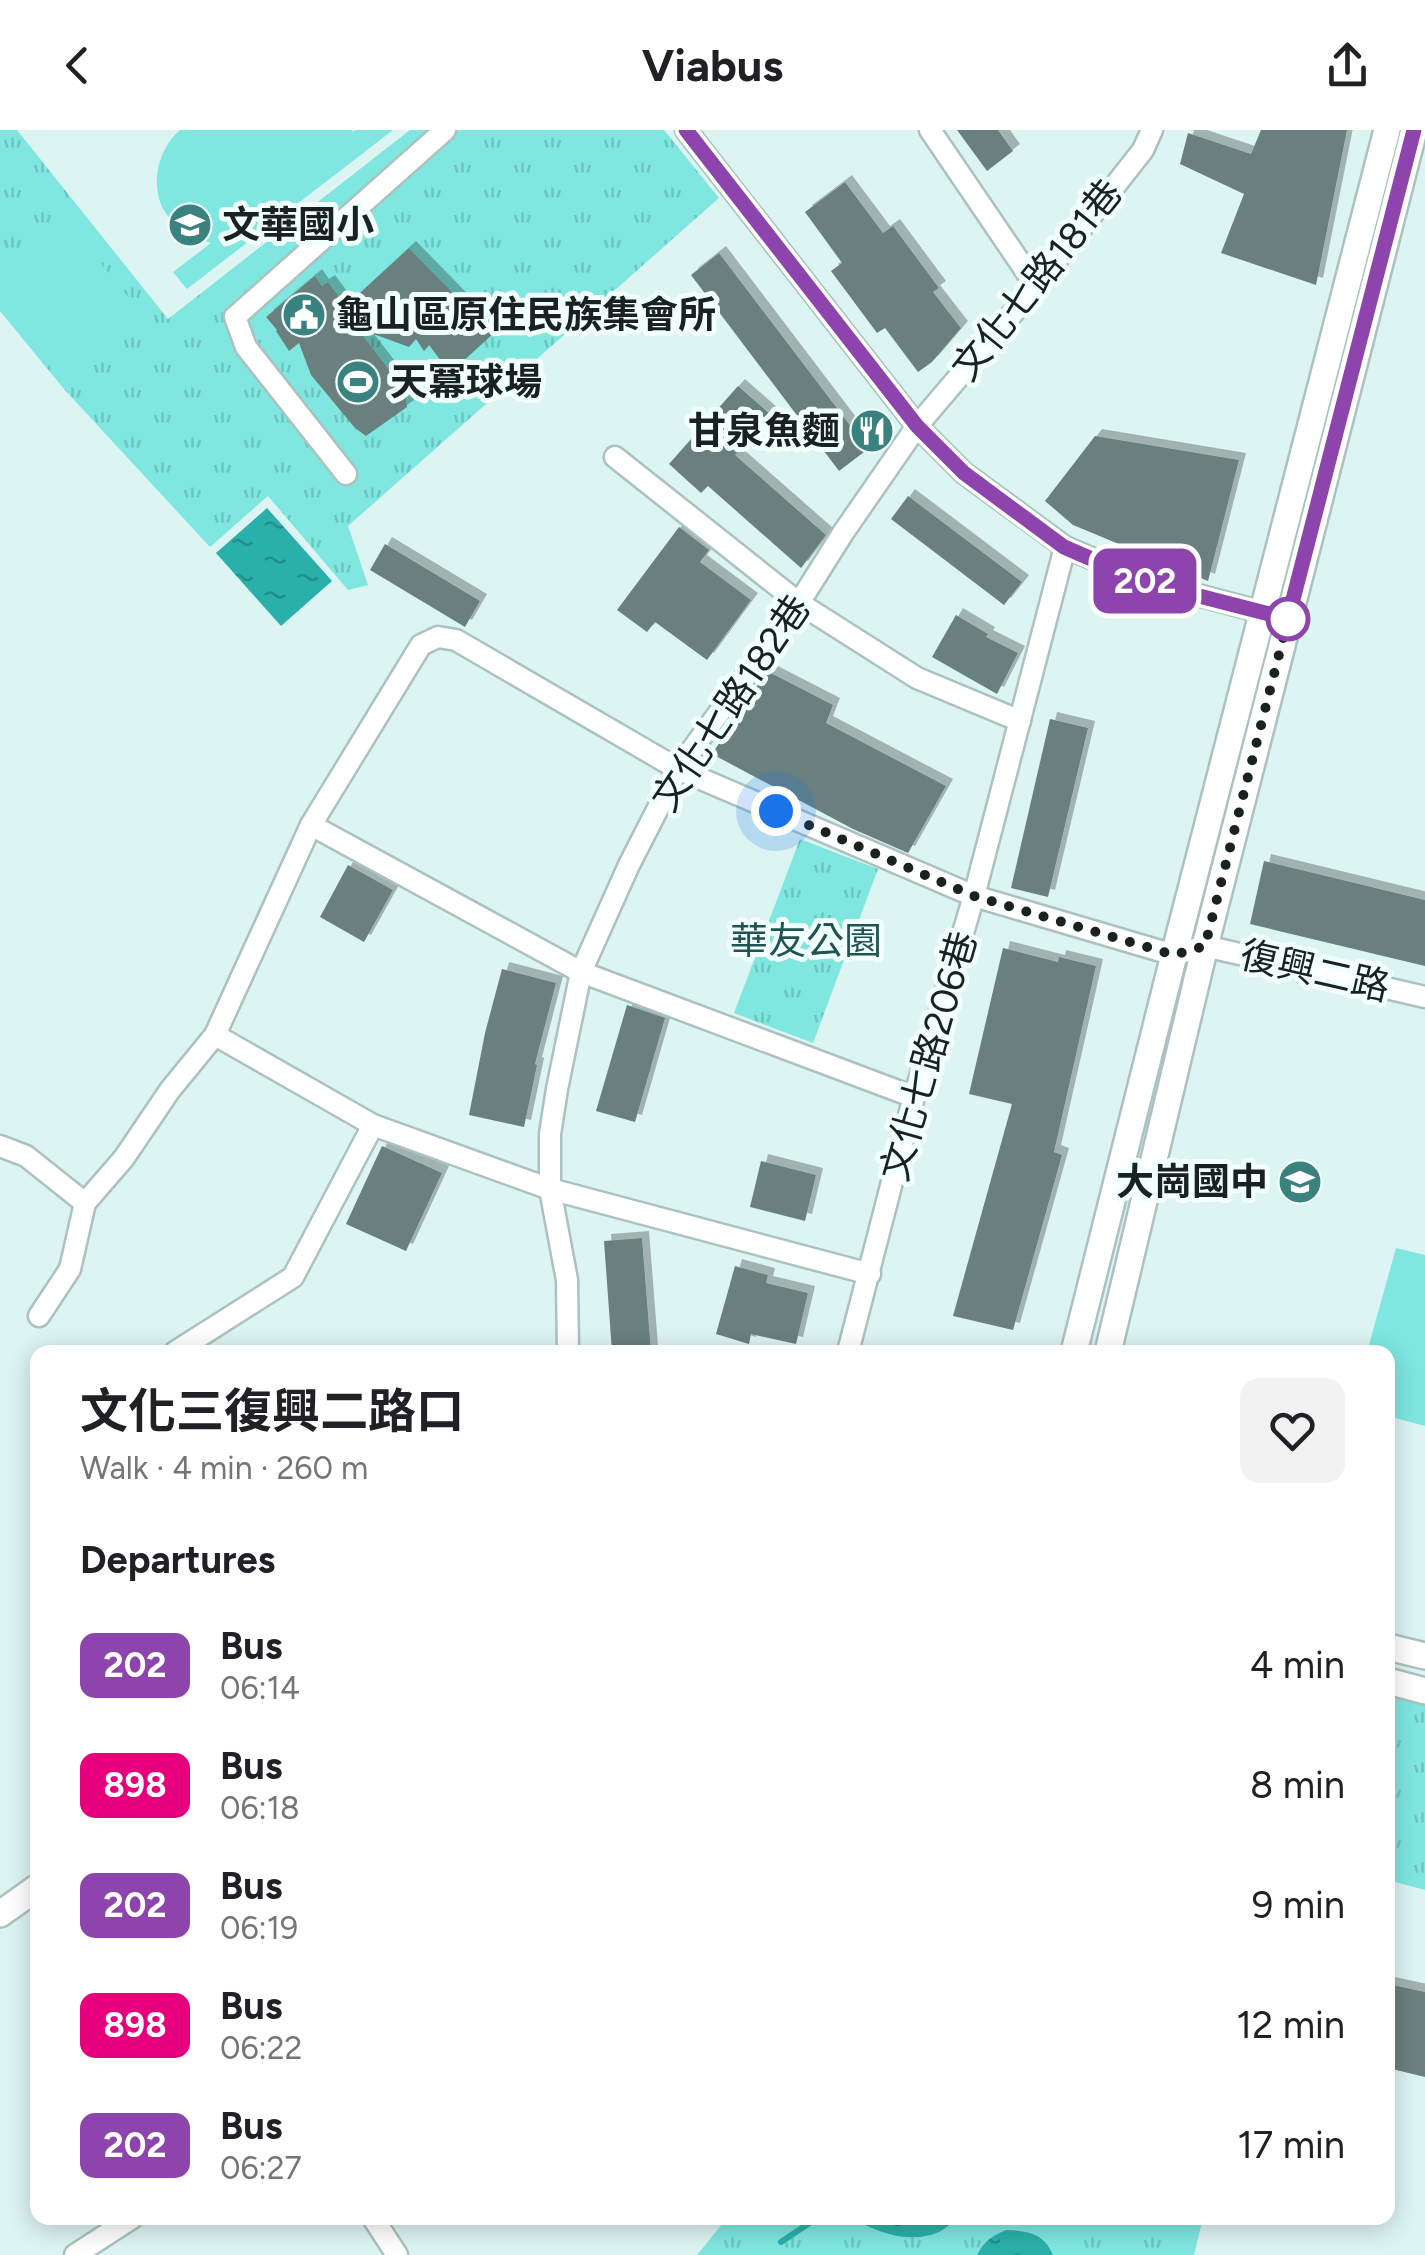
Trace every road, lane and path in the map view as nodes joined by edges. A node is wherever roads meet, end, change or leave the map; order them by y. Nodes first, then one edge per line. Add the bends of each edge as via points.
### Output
1 (446, 130) edge
2 (686, 130) edge
3 (930, 130) edge
4 (1152, 130) edge
5 (1387, 130) edge
6 (1414, 130) edge
7 (1036, 286) junction
8 (917, 426) junction
9 (615, 457) dead end
10 (346, 474) dead end
11 (1064, 547) junction
12 (799, 603) junction
13 (1262, 614) junction
14 (1288, 619) junction
15 (1020, 722) junction
16 (678, 768) junction
17 (311, 826) junction
18 (974, 896) junction
19 (1205, 946) junction
20 (1174, 955) junction
21 (581, 972) junction
22 (1425, 997) edge
23 (215, 1035) junction
24 (914, 1097) junction
25 (374, 1125) junction
26 (0, 1146) edge
27 (550, 1190) junction
28 (86, 1203) junction
29 (870, 1274) junction
30 (39, 1316) dead end
31 (186, 1345) edge
32 (568, 1345) edge
33 (850, 1345) edge
34 (1076, 1345) edge
35 (1110, 1345) edge
36 (1395, 1649) edge
37 (1425, 1656) edge
38 (1395, 1684) edge
39 (1425, 1690) edge
40 (30, 1891) edge
41 (5, 1908) edge
42 (121, 2225) edge
43 (378, 2225) edge
44 (74, 2255) edge
45 (397, 2255) edge

1 - 10 street via 235,317 246,347
2 - 8 street
3 - 7 street
4 - 7 street, 文化七路181巷
5 - 13 street
6 - 14 street
7 - 8 street, 文化七路181巷
8 - 11 street via 964,473
8 - 12 street, 文化七路182巷
9 - 12 street
11 - 13 street via 1145,582
11 - 15 street, 文化七路206巷
12 - 15 street via 917,678
12 - 16 street, 文化七路182巷
13 - 14 street
13 - 20 street
14 - 19 street
15 - 18 street, 文化七路206巷
16 - 17 street via 456,640 438,638 420,645
16 - 18 street
16 - 21 street, 文化七路182巷
17 - 21 street
17 - 23 street
18 - 20 street
18 - 24 street, 文化七路206巷
19 - 20 street
19 - 22 street, 復興二路
19 - 35 street
20 - 34 street
21 - 24 street
21 - 27 street, 文化七路182巷 via 550,1134
23 - 25 street
23 - 28 street
24 - 29 street, 文化七路206巷
25 - 27 street
25 - 31 street via 294,1277
26 - 28 street via 26,1156
27 - 29 street
27 - 32 street, 文化七路182巷 via 567,1280
28 - 30 street via 70,1269
29 - 33 street, 文化七路206巷
36 - 37 street
38 - 39 street
40 - 41 street
42 - 44 street
43 - 45 street

